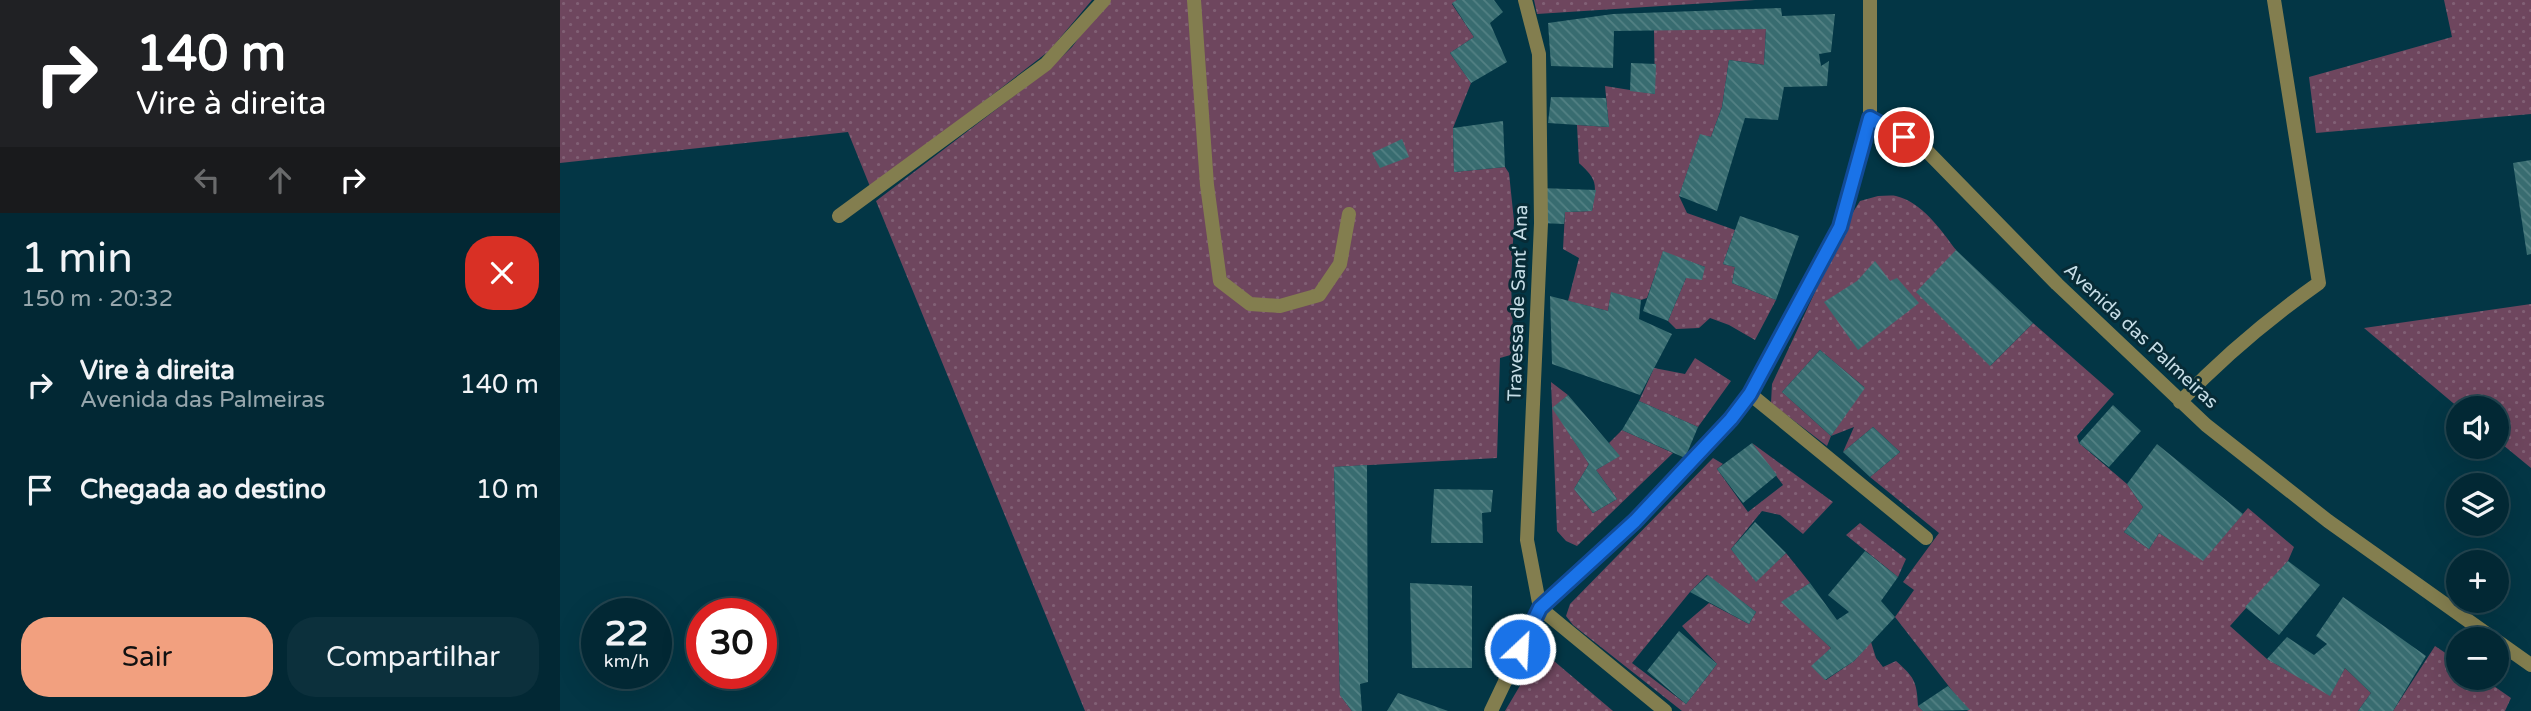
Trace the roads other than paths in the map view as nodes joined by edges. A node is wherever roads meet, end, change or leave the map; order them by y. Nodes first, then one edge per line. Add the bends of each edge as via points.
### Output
1 (1104, 0) edge
2 (1194, 0) edge
3 (1525, 0) edge
4 (1870, 0) edge
5 (2274, 0) edge
6 (1870, 118) junction
7 (1349, 214) dead end
8 (839, 216) dead end
9 (1750, 394) junction
10 (2180, 402) junction
11 (1926, 538) dead end
12 (1540, 608) junction
13 (2478, 627) edge
14 (2509, 649) edge
15 (2531, 665) edge
16 (1491, 711) edge
17 (1665, 711) edge

1 - 8 street via 1046,64
2 - 7 street via 1207,185 1220,281 1250,304 1280,306 1318,295 1340,264
3 - 12 street, Travessa de Sant' Ana via 1539,54 1541,223 1527,540
4 - 6 street
5 - 10 street via 2319,283 2267,320
6 - 9 street via 1840,227
6 - 10 street, Avenida das Palmeiras via 1922,146
9 - 11 street
9 - 12 street via 1635,521
10 - 13 street, Avenida das Palmeiras via 2328,520
12 - 16 street
12 - 17 street
14 - 15 street, Avenida das Palmeiras

